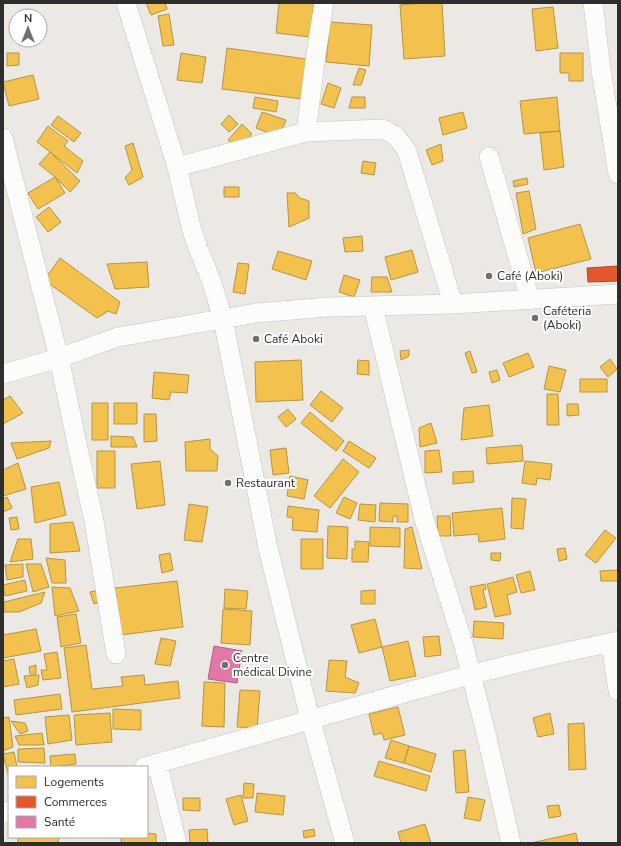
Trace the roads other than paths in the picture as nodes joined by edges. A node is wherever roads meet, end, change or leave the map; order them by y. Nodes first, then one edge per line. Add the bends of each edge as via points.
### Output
1 (126, 3) edge
2 (324, 3) edge
3 (593, 3) edge
4 (306, 132) junction
5 (3, 138) edge
6 (489, 157) dead end
7 (176, 167) junction
8 (618, 174) edge
9 (618, 294) edge
10 (530, 299) junction
11 (453, 304) junction
12 (373, 306) junction
13 (223, 319) junction
14 (59, 358) junction
15 (3, 374) edge
16 (614, 642) edge
17 (116, 654) dead end
18 (471, 674) junction
19 (618, 691) edge
20 (310, 719) junction
21 (151, 765) edge
22 (177, 843) edge
23 (345, 843) edge
24 (511, 843) edge

1 - 7 street
2 - 4 street
3 - 8 street
4 - 7 street
4 - 11 street via 383,129 396,136 407,151
5 - 14 street
6 - 10 street
7 - 13 street via 192,231
9 - 10 street
10 - 11 street
11 - 12 street
12 - 13 street via 256,313
12 - 18 street via 424,519
13 - 14 street via 118,337
13 - 20 street via 268,548
14 - 15 street
14 - 17 street via 94,521
16 - 18 street
16 - 19 street
18 - 20 street
18 - 24 street
20 - 21 street
20 - 23 street
21 - 22 street

